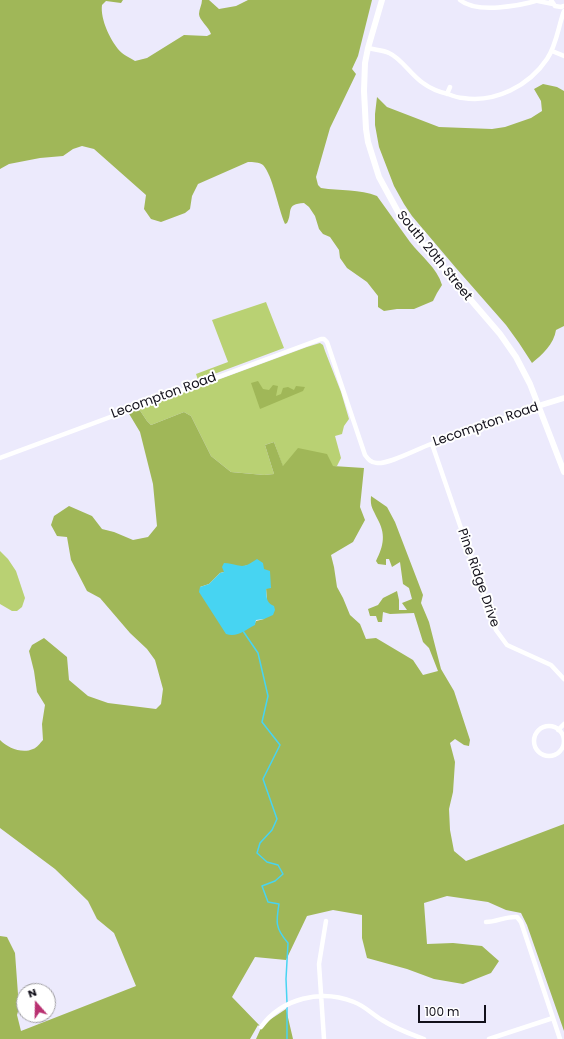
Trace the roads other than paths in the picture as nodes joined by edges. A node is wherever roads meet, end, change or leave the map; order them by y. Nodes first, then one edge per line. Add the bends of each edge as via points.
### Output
1 (382, 0) edge
2 (460, 0) edge
3 (538, 0) edge
4 (553, 3) edge
5 (564, 6) edge
6 (564, 10) edge
7 (560, 20) junction
8 (368, 48) junction
9 (552, 51) junction
10 (564, 56) edge
11 (450, 87) dead end
12 (447, 94) junction
13 (564, 398) edge
14 (538, 406) junction
15 (432, 444) junction
16 (0, 458) edge
17 (564, 472) edge
18 (564, 679) edge
19 (564, 724) edge
20 (558, 730) junction
21 (326, 921) dead end
22 (486, 922) dead end
23 (321, 996) junction
24 (553, 1018) junction
25 (261, 1027) dead end
26 (324, 1039) edge
27 (424, 1039) edge
28 (489, 1039) edge
29 (560, 1039) edge

1 - 8 main road, South 20th Street
2 - 3 street via 465,4 483,8
3 - 4 street
4 - 5 street
4 - 7 street
6 - 7 street
7 - 9 street
8 - 12 street via 389,53 422,83
8 - 14 main road, South 20th Street via 364,85 366,129 373,160 386,193 402,221 500,334 530,384
9 - 10 street
9 - 12 street via 538,71 527,81 506,93 474,99
11 - 12 street
13 - 14 street, Lecompton Road
14 - 15 street, Lecompton Road
14 - 17 main road, South 20th Street
15 - 16 street, Lecompton Road via 389,461 377,463 368,459 327,342 321,339
15 - 18 street, Pine Ridge Drive via 496,630 507,645 551,665
19 - 20 street
20 - 20 street via 564,739 559,752 546,755 538,751 534,744 537,732 548,726
21 - 23 street via 319,964
22 - 24 street via 517,916
23 - 25 street via 300,999 283,1007 268,1017
23 - 26 street
23 - 27 street via 355,1002 381,1020
24 - 28 street
24 - 29 street

